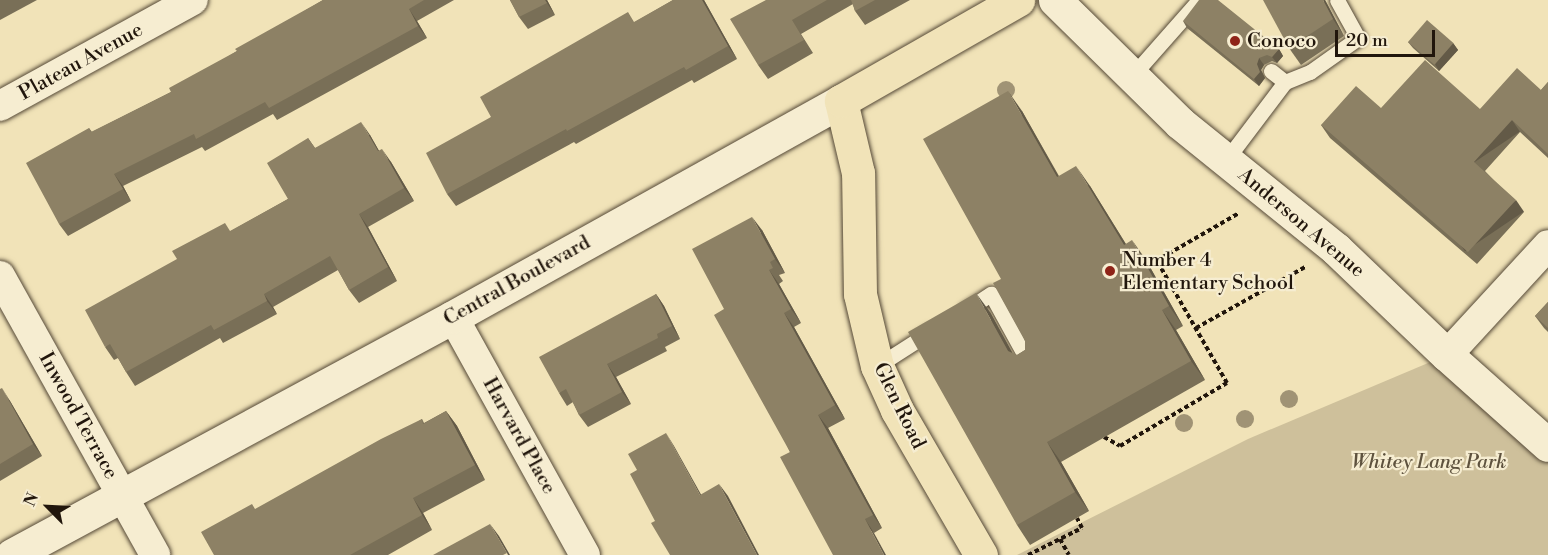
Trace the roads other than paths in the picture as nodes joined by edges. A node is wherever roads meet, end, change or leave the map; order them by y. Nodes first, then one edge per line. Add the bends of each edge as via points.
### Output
1 (193, 0) edge
2 (1018, 0) edge
3 (1054, 0) edge
4 (1337, 0) edge
5 (1197, 6) edge
6 (1271, 71) dead end
7 (1132, 76) junction
8 (1285, 82) junction
9 (841, 101) junction
10 (0, 106) edge
11 (1226, 160) junction
12 (1548, 245) edge
13 (0, 276) edge
14 (453, 317) junction
15 (1447, 354) junction
16 (1030, 365) edge
17 (877, 366) junction
18 (1548, 444) edge
19 (122, 495) junction
20 (12, 555) edge
21 (155, 555) edge
22 (585, 555) edge
23 (981, 555) edge

1 - 10 street, Plateau Avenue
2 - 9 main road, Central Boulevard
3 - 7 main road, Anderson Avenue
4 - 8 lane via 1358,38 1310,72
5 - 7 lane
6 - 8 lane
7 - 11 main road, Anderson Avenue via 1180,123
8 - 11 lane
9 - 14 main road, Central Boulevard
9 - 17 main road, Glen Road via 858,173 860,294
11 - 15 main road, Anderson Avenue via 1336,249
12 - 15 street
13 - 19 street, Inwood Terrace
14 - 19 main road, Central Boulevard
14 - 22 street, Harvard Place
15 - 18 main road, Anderson Avenue
16 - 17 lane via 991,294
17 - 23 main road, Glen Road via 897,410
19 - 20 main road, Central Boulevard
19 - 21 street, Inwood Terrace

